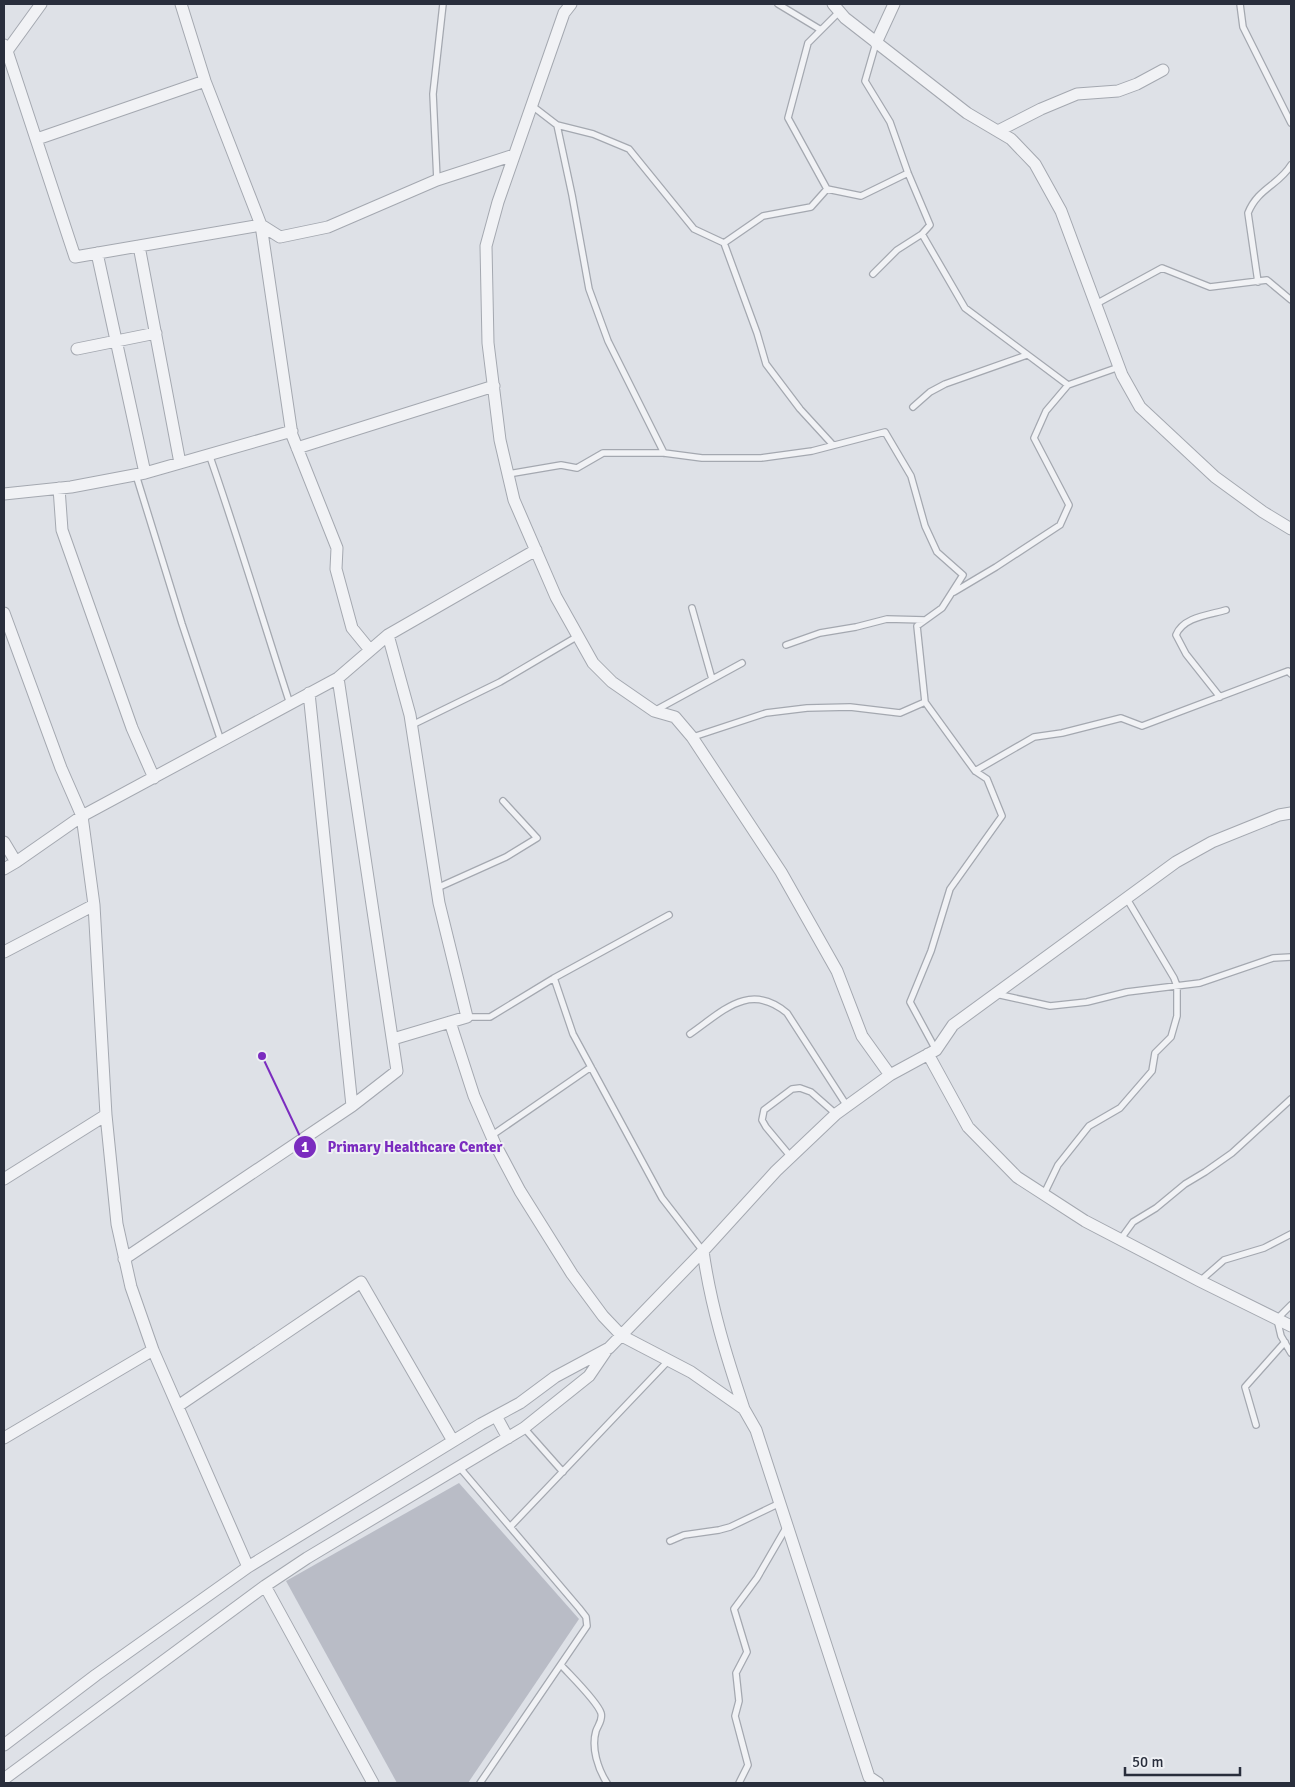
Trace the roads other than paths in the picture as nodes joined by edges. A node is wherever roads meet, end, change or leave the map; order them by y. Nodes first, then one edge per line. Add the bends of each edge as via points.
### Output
1 (41, 4) edge
2 (181, 4) edge
3 (443, 4) edge
4 (571, 4) edge
5 (778, 4) edge
6 (894, 4) edge
7 (1240, 4) edge
8 (836, 8) edge
9 (821, 30) junction
10 (876, 43) junction
11 (6, 48) edge
12 (1163, 70) dead end
13 (204, 81) junction
14 (531, 105) junction
15 (1291, 123) edge
16 (557, 125) junction
17 (998, 131) junction
18 (37, 140) junction
19 (514, 155) junction
20 (1291, 165) edge
21 (908, 174) junction
22 (437, 180) junction
23 (828, 189) junction
24 (262, 225) junction
25 (922, 234) junction
26 (724, 243) junction
27 (139, 246) junction
28 (97, 253) junction
29 (873, 274) dead end
30 (1258, 282) junction
31 (1291, 300) edge
32 (1096, 304) junction
33 (156, 333) junction
34 (117, 342) junction
35 (77, 349) dead end
36 (1027, 355) junction
37 (1119, 367) junction
38 (1068, 385) junction
39 (494, 386) junction
40 (912, 407) dead end
41 (292, 431) junction
42 (833, 446) junction
43 (298, 448) junction
44 (664, 453) junction
45 (209, 454) junction
46 (180, 463) junction
47 (141, 474) junction
48 (508, 474) junction
49 (59, 488) junction
50 (4, 494) edge
51 (1291, 529) edge
52 (536, 550) junction
53 (952, 593) junction
54 (692, 608) dead end
55 (1226, 610) dead end
56 (4, 613) edge
57 (925, 620) junction
58 (388, 635) junction
59 (578, 636) junction
60 (786, 645) dead end
61 (370, 650) junction
62 (742, 663) dead end
63 (1291, 665) edge
64 (1289, 673) edge
65 (338, 678) junction
66 (712, 679) junction
67 (309, 693) junction
68 (1220, 697) junction
69 (925, 702) junction
70 (290, 704) junction
71 (654, 711) junction
72 (412, 725) junction
73 (692, 737) junction
74 (221, 741) junction
75 (975, 771) junction
76 (154, 778) junction
77 (503, 801) dead end
78 (1291, 813) edge
79 (82, 816) junction
80 (4, 842) edge
81 (16, 862) junction
82 (4, 869) edge
83 (437, 888) junction
84 (1127, 899) junction
85 (94, 905) junction
86 (669, 915) dead end
87 (4, 952) edge
88 (1291, 957) edge
89 (554, 978) junction
90 (1177, 986) junction
91 (996, 994) junction
92 (467, 1017) junction
93 (450, 1022) junction
94 (690, 1034) dead end
95 (393, 1039) junction
96 (932, 1052) junction
97 (591, 1067) junction
98 (890, 1075) junction
99 (1291, 1099) edge
100 (352, 1106) junction
101 (847, 1106) junction
102 (836, 1114) junction
103 (106, 1115) junction
104 (491, 1136) junction
105 (791, 1157) junction
106 (4, 1179) edge
107 (1044, 1194) junction
108 (1291, 1234) edge
109 (1120, 1240) junction
110 (703, 1251) junction
111 (124, 1259) junction
112 (1200, 1281) junction
113 (1291, 1305) edge
114 (1277, 1319) junction
115 (1291, 1326) edge
116 (622, 1336) junction
117 (1285, 1342) junction
118 (609, 1348) junction
119 (153, 1350) junction
120 (1291, 1353) edge
121 (669, 1360) junction
122 (178, 1406) junction
123 (744, 1409) junction
124 (496, 1416) junction
125 (1256, 1425) dead end
126 (524, 1428) junction
127 (4, 1438) edge
128 (508, 1438) junction
129 (452, 1441) junction
130 (460, 1468) junction
131 (563, 1472) junction
132 (780, 1503) junction
133 (787, 1526) junction
134 (510, 1527) junction
135 (670, 1541) dead end
136 (248, 1567) junction
137 (265, 1586) junction
138 (561, 1664) junction
139 (4, 1745) edge
140 (4, 1779) edge
141 (872, 1781) edge
142 (373, 1783) edge
143 (480, 1783) edge
144 (607, 1783) edge
145 (740, 1783) edge

1 - 11 street
2 - 13 street
3 - 22 lane via 434,94
4 - 14 street via 564,13
5 - 9 lane
6 - 10 street
7 - 15 lane via 1244,27
8 - 9 lane
8 - 10 street
9 - 23 lane via 808,44 788,118
10 - 17 street via 967,113
10 - 21 lane via 865,81 890,122
11 - 18 street
12 - 17 street via 1118,91 1077,94
13 - 18 street
13 - 24 street
14 - 16 lane
14 - 19 street
16 - 26 lane via 593,134 629,149 694,229
16 - 44 lane via 589,290 608,341
17 - 32 street via 1011,139 1035,164 1061,210
18 - 28 street via 75,257
19 - 22 street
19 - 39 street via 486,246 488,344
20 - 30 lane via 1264,189 1248,213
21 - 23 lane via 861,196
21 - 25 lane via 930,225
22 - 24 street via 328,227 280,236
23 - 26 lane via 811,207 763,216
24 - 27 street
24 - 41 street
25 - 29 lane via 897,250
25 - 36 lane via 964,308
26 - 42 lane via 766,364 800,410
27 - 28 street
27 - 33 street
28 - 34 street
30 - 31 lane via 1267,280
30 - 32 lane via 1210,287 1162,268
32 - 37 street
33 - 34 street
33 - 46 street
34 - 35 street
34 - 47 street
36 - 38 lane
36 - 40 lane via 945,384
37 - 38 lane
37 - 51 street via 1140,407 1170,437 1215,476
38 - 53 lane via 1046,411 1034,438 1069,505 1060,525
39 - 43 street
39 - 48 street via 500,440
41 - 43 street
41 - 45 street
42 - 44 lane via 761,458 702,458
42 - 53 lane via 885,432 911,476 925,526 937,552 963,576
43 - 61 street via 337,548 336,569 352,628
44 - 48 lane via 603,453 577,468 561,465
45 - 46 street
45 - 70 lane
46 - 47 street
47 - 49 street
47 - 74 lane via 182,624
48 - 52 street via 514,500
49 - 50 street
49 - 76 street via 62,530 132,728
52 - 58 street
52 - 59 street via 556,597
53 - 57 lane via 942,608
54 - 66 lane
55 - 68 lane via 1188,621 1178,628 1176,635 1186,654
56 - 79 street
57 - 60 lane via 886,619 820,633
57 - 69 lane via 917,626
58 - 61 street
58 - 72 street
59 - 71 street via 593,663 612,682
59 - 72 lane via 500,682
61 - 65 street
62 - 66 lane
63 - 64 lane
64 - 68 lane
65 - 67 street
65 - 95 street
66 - 71 lane
67 - 70 street
67 - 100 street
68 - 75 lane via 1142,726 1121,718 1034,737
69 - 73 lane via 900,713 850,707 766,713
69 - 75 lane
70 - 74 street
71 - 73 street via 675,717
72 - 83 street
73 - 98 street via 781,872 837,971 862,1036
74 - 76 street
75 - 96 lane via 987,779 1002,816 950,889 931,951 910,1002
76 - 79 street
77 - 83 lane via 537,838 506,857
78 - 84 street via 1212,842 1176,862
79 - 81 street
79 - 85 street
80 - 81 street
81 - 82 street
83 - 92 street
84 - 90 lane
84 - 91 street
85 - 87 street
85 - 103 street
86 - 89 lane
88 - 90 lane via 1273,958 1200,983
89 - 92 lane via 490,1017
89 - 97 lane via 573,1034
90 - 91 lane via 1050,1006
90 - 107 lane via 1177,1016 1171,1037 1155,1053 1152,1071 1120,1108 1089,1126 1058,1166
91 - 96 street via 953,1025
92 - 93 street
93 - 95 street
93 - 104 street
94 - 101 lane via 737,1001 761,999 779,1006 787,1013
95 - 100 street via 397,1071
96 - 98 street
96 - 107 street via 968,1127 1017,1177
97 - 104 lane
97 - 110 lane via 662,1198
98 - 101 street
99 - 109 lane via 1232,1153 1133,1222
100 - 111 street
101 - 102 street
102 - 105 street
102 - 105 lane via 811,1092 800,1088 792,1089 764,1110 762,1120 766,1127
103 - 106 street
103 - 111 street via 117,1224
104 - 116 street via 520,1191 572,1274
105 - 110 street
107 - 109 street
108 - 112 lane via 1264,1248 1224,1260
109 - 112 street
110 - 116 street
110 - 123 street via 708,1289
111 - 119 street
112 - 114 street
113 - 114 lane
114 - 115 street
114 - 117 lane
116 - 118 street
116 - 121 street
117 - 120 lane
117 - 125 lane via 1245,1387
118 - 124 street via 555,1377
118 - 126 street via 589,1376
119 - 122 street
119 - 127 street
121 - 123 street via 692,1372
121 - 131 lane
122 - 129 street via 361,1282
122 - 136 street
123 - 132 street via 756,1430
124 - 128 street
124 - 129 street
126 - 128 street
126 - 131 lane
128 - 130 street
129 - 136 street
130 - 134 lane
130 - 137 street
131 - 134 lane
132 - 133 street
132 - 135 lane via 730,1527 684,1535
133 - 141 street
133 - 145 lane via 757,1578 734,1609 746,1652 736,1673 739,1701 735,1716 748,1765
134 - 138 lane via 586,1617 587,1626
136 - 139 street
137 - 140 street
137 - 142 street
138 - 143 lane
138 - 144 lane via 601,1713 595,1741 598,1764

